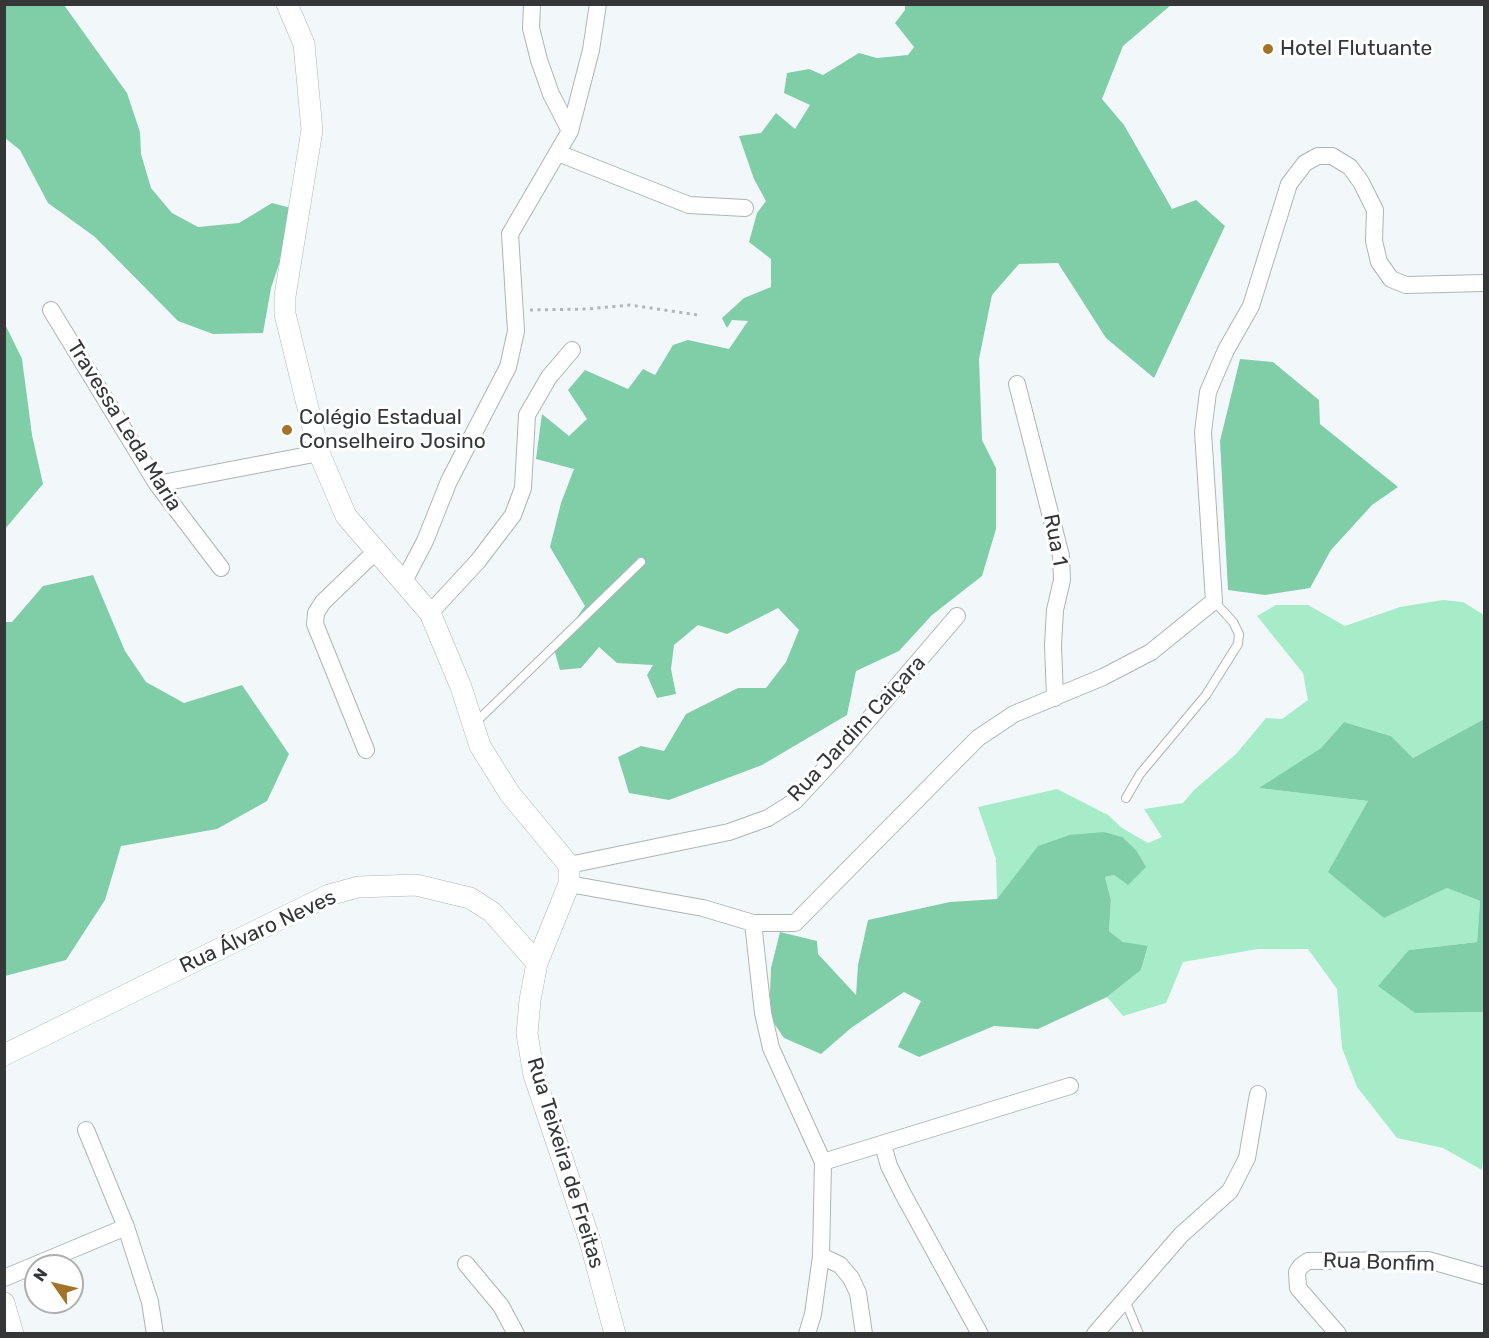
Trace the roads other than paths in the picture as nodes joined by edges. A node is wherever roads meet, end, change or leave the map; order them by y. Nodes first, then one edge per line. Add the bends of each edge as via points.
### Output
1 (287, 4) edge
2 (532, 4) edge
3 (598, 4) edge
4 (570, 131) junction
5 (558, 153) junction
6 (745, 208) dead end
7 (1485, 283) edge
8 (51, 310) dead end
9 (572, 350) dead end
10 (1017, 384) dead end
11 (319, 453) junction
12 (157, 484) junction
13 (375, 552) junction
14 (641, 562) dead end
15 (221, 568) dead end
16 (403, 583) junction
17 (1214, 601) junction
18 (430, 613) junction
19 (957, 616) dead end
20 (1055, 698) junction
21 (473, 725) junction
22 (366, 750) dead end
23 (1126, 798) dead end
24 (569, 875) junction
25 (753, 923) junction
26 (537, 963) junction
27 (4, 1055) edge
28 (1070, 1086) dead end
29 (1258, 1094) dead end
30 (86, 1130) dead end
31 (883, 1145) junction
32 (823, 1161) junction
33 (126, 1227) junction
34 (821, 1256) junction
35 (466, 1264) dead end
36 (1485, 1276) edge
37 (4, 1278) edge
38 (1125, 1299) junction
39 (4, 1303) edge
40 (13, 1334) edge
41 (155, 1334) edge
42 (516, 1334) edge
43 (615, 1334) edge
44 (807, 1334) edge
45 (864, 1334) edge
46 (980, 1334) edge
47 (1095, 1334) edge
48 (1140, 1334) edge
49 (1338, 1334) edge

1 - 11 street via 304,44 312,130 285,314
2 - 4 street via 531,28 539,60
3 - 4 street via 591,50
4 - 5 street
5 - 6 street via 689,205
5 - 16 street via 510,234 516,331 508,367 449,481
7 - 17 street via 1406,285 1391,279 1379,262 1374,241 1375,210 1350,167 1332,156 1318,156 1305,163 1289,184 1251,306 1208,392 1203,432
8 - 12 street, Travessa Leda Maria
9 - 18 street via 549,377 527,415 523,488 513,515 478,561
10 - 20 street, Rua 1 via 1061,556 1062,580 1053,645
11 - 12 street
11 - 13 street via 346,516
12 - 15 street, Travessa Leda Maria
13 - 16 street
13 - 22 street via 323,602 315,624
14 - 21 lane
16 - 18 street
17 - 20 street via 1150,652
17 - 23 lane via 1233,622 1239,634 1238,644 1206,695 1140,774
18 - 21 street
19 - 24 street, Rua Jardim Caiçara via 795,801 777,813 729,832
20 - 25 street via 1014,714 978,738 795,923
21 - 24 street via 480,746 510,794
24 - 25 street
24 - 26 street, Rua Teixeira de Freitas
25 - 32 street via 771,1048
26 - 27 street, Rua Álvaro Neves via 492,912 470,898 416,885 358,887 329,895
26 - 43 street, Rua Teixeira de Freitas via 527,1034 534,1075 590,1241
28 - 31 street
29 - 38 street via 1247,1158 1230,1191 1181,1235
30 - 33 street
31 - 32 street
31 - 46 street via 903,1194
32 - 34 street
33 - 37 street
33 - 41 street via 150,1302
34 - 44 street
34 - 45 street via 840,1265 851,1278 858,1293
35 - 42 street via 501,1306
36 - 49 street, Rua Bonfim via 1428,1260 1308,1261 1297,1272 1298,1288
38 - 47 street
38 - 48 lane
39 - 40 street

